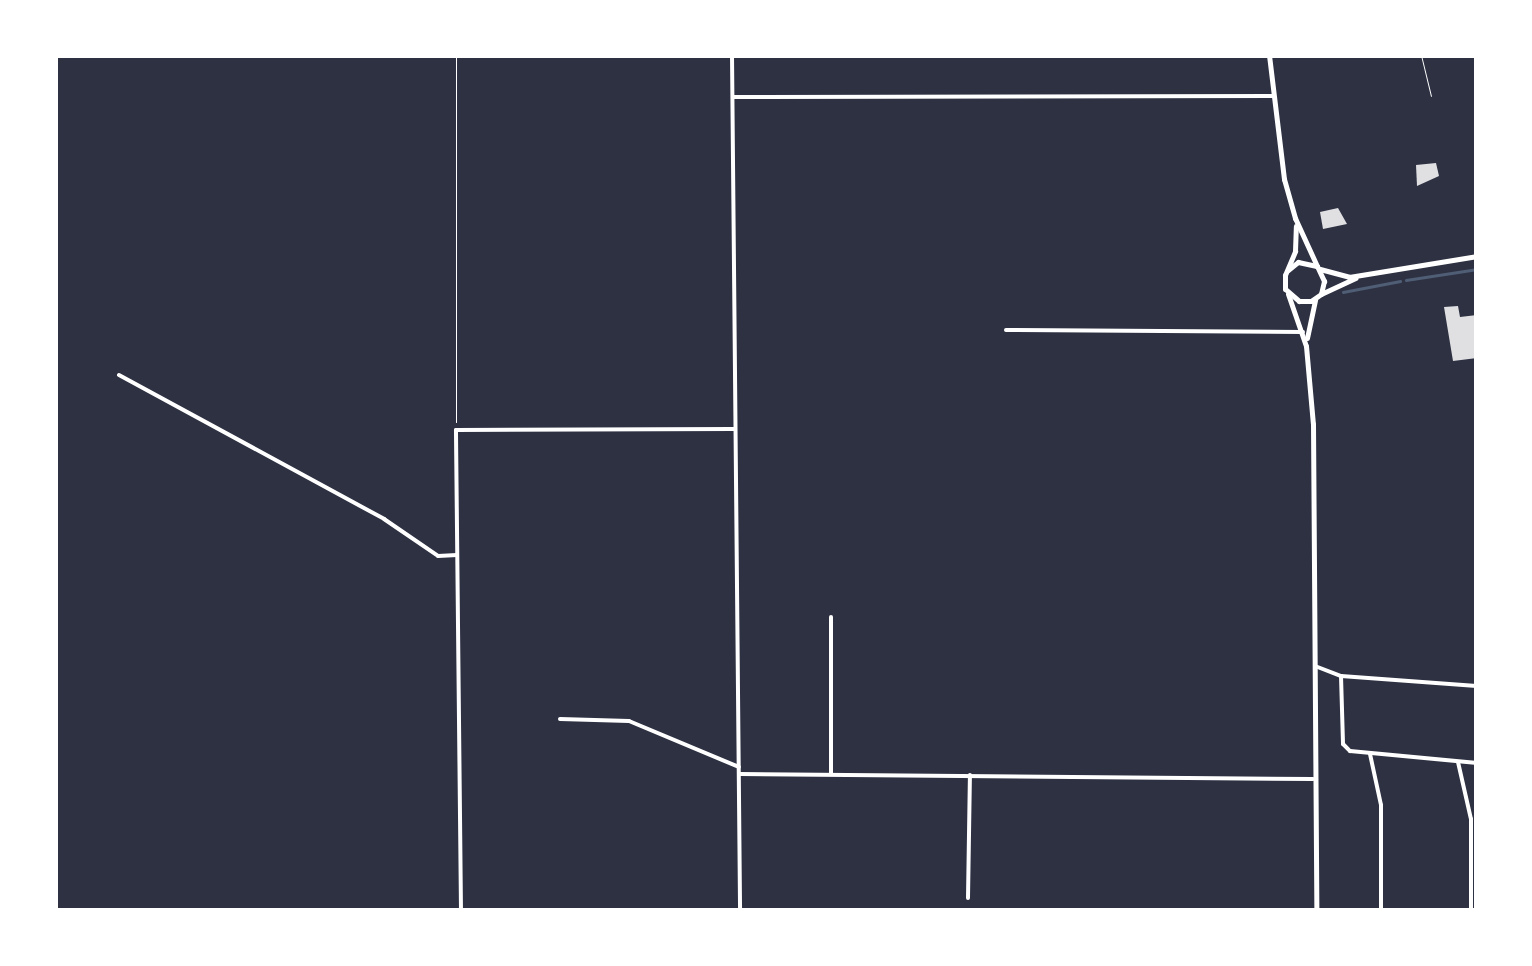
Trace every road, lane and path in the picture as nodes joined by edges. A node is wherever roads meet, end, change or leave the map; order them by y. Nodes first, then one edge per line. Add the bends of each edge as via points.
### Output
1 (456, 55) edge
2 (732, 55) edge
3 (1269, 55) edge
4 (1421, 55) edge
5 (1273, 96) junction
6 (1430, 96) dead end
7 (732, 97) junction
8 (1294, 218) junction
9 (1477, 256) edge
10 (1318, 267) junction
11 (1288, 270) junction
12 (1363, 275) junction
13 (1288, 294) junction
14 (1319, 296) junction
15 (1006, 330) dead end
16 (1303, 332) junction
17 (1306, 346) junction
18 (119, 375) dead end
19 (734, 429) junction
20 (456, 430) junction
21 (457, 556) junction
22 (831, 617) dead end
23 (1312, 666) junction
24 (1341, 676) junction
25 (1477, 686) edge
26 (560, 719) dead end
27 (1370, 754) junction
28 (1458, 761) junction
29 (1477, 763) edge
30 (740, 771) junction
31 (831, 774) junction
32 (970, 775) junction
33 (1313, 779) junction
34 (968, 898) dead end
35 (460, 911) edge
36 (740, 911) edge
37 (1316, 911) edge
38 (1380, 911) edge
39 (1471, 911) edge

1 - 20 path
2 - 7 street
3 - 5 main road
4 - 6 path
5 - 7 street
5 - 8 main road
7 - 19 street
8 - 10 main road
8 - 11 main road
9 - 12 main road
10 - 11 main road via 1298,262
10 - 12 main road via 1340,277
10 - 14 main road via 1324,282
11 - 13 main road
12 - 14 main road
13 - 14 main road via 1305,302
13 - 16 main road
14 - 17 main road
15 - 16 street
16 - 17 main road
17 - 23 main road via 1313,424
18 - 21 street via 384,519 438,556
19 - 20 street
19 - 30 street
20 - 21 street
21 - 35 street
22 - 31 street
23 - 24 street
23 - 33 main road
24 - 25 street
24 - 27 street via 1343,744
26 - 30 street via 629,721
27 - 28 street
27 - 38 street via 1381,806
28 - 29 street
28 - 39 street via 1471,818
30 - 31 street
30 - 36 street
31 - 32 street
32 - 33 street
32 - 34 street
33 - 37 main road

